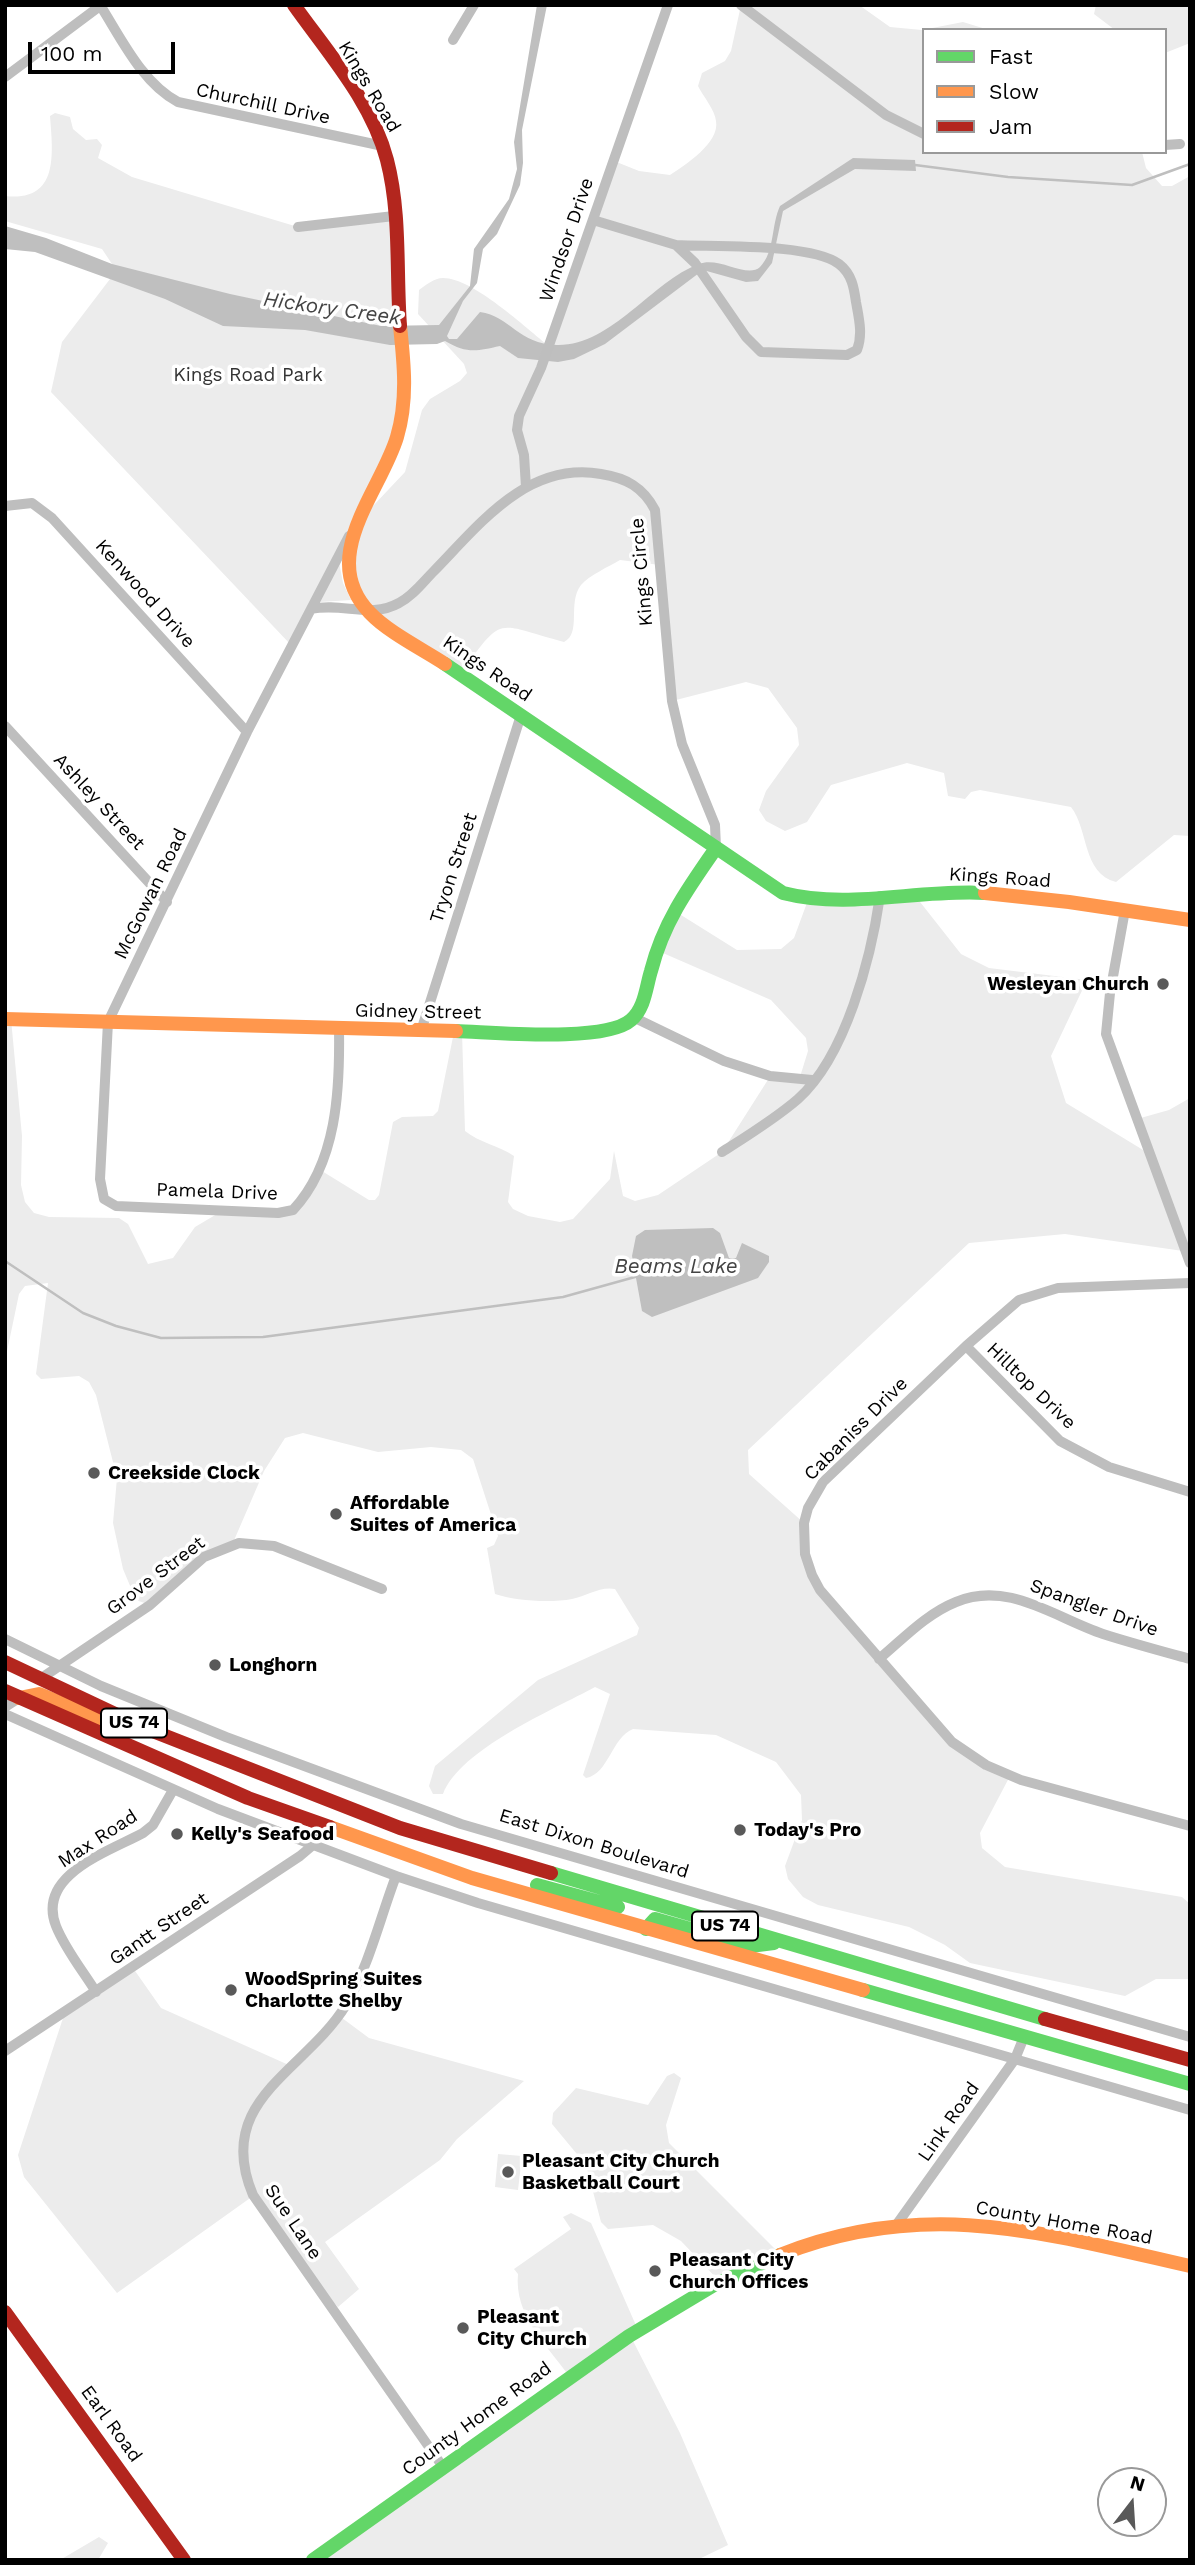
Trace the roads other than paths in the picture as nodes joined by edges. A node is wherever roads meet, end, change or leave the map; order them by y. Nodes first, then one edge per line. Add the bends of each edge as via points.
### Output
1 (294, 5) edge
2 (474, 5) edge
3 (668, 5) edge
4 (741, 5) edge
5 (100, 6) edge
6 (453, 40) dead end
7 (5, 77) edge
8 (922, 133) edge
9 (1180, 144) dead end
10 (1167, 145) edge
11 (383, 146) junction
12 (394, 216) junction
13 (593, 219) junction
14 (298, 227) dead end
15 (676, 245) junction
16 (526, 486) junction
17 (5, 506) edge
18 (354, 526) junction
19 (311, 609) junction
20 (369, 613) junction
21 (521, 715) junction
22 (5, 726) edge
23 (247, 732) junction
24 (716, 848) junction
25 (880, 897) junction
26 (167, 902) junction
27 (1125, 910) junction
28 (1190, 920) edge
29 (635, 1018) junction
30 (5, 1019) edge
31 (108, 1022) junction
32 (339, 1029) junction
33 (421, 1031) junction
34 (812, 1080) junction
35 (722, 1152) dead end
36 (117, 1206) joint
37 (1190, 1263) edge
38 (1190, 1283) edge
39 (966, 1346) junction
40 (1190, 1492) edge
41 (382, 1589) dead end
42 (5, 1639) edge
43 (879, 1659) junction
44 (1190, 1659) edge
45 (5, 1662) edge
46 (61, 1667) junction
47 (5, 1674) edge
48 (40, 1679) junction
49 (5, 1691) edge
50 (19, 1698) junction
51 (5, 1707) edge
52 (5, 1714) edge
53 (145, 1728) junction
54 (173, 1790) junction
55 (321, 1826) junction
56 (1190, 1826) edge
57 (313, 1845) junction
58 (396, 1876) junction
59 (472, 1878) junction
60 (648, 1881) junction
61 (640, 1901) junction
62 (646, 1929) junction
63 (781, 1942) junction
64 (640, 1950) junction
65 (96, 1992) junction
66 (1024, 2037) junction
67 (1190, 2037) edge
68 (5, 2050) edge
69 (1015, 2059) junction
70 (1190, 2060) edge
71 (1190, 2084) edge
72 (1190, 2110) edge
73 (897, 2224) junction
74 (1190, 2266) edge
75 (5, 2312) edge
76 (443, 2467) junction
77 (184, 2560) edge
78 (313, 2560) edge

1 - 11 main road, Kings Road
2 - 6 street
3 - 13 street, Windsor Drive
4 - 8 street via 886,116
5 - 7 street
5 - 11 street, Churchill Drive via 156,87 178,102
9 - 10 street
11 - 12 main road, Kings Road
12 - 14 street
12 - 18 main road, Kings Road via 403,412
13 - 15 street
13 - 16 street, Windsor Drive via 541,368 519,416
15 - 15 street via 807,252 832,260 846,272 854,288 861,332 857,350 847,355 761,352 695,263
16 - 20 street, Kings Circle via 485,518 407,598
16 - 24 street, Kings Circle via 572,472 597,473 633,484 647,494 658,530 672,701 682,744 715,825
17 - 23 street, Kenwood Drive via 32,503 52,518
18 - 19 street, McGowan Road
18 - 20 main road, Kings Road via 348,566 353,588
19 - 20 street via 349,607
19 - 23 street, McGowan Road
20 - 21 main road, Kings Road
21 - 24 main road, Kings Road
21 - 33 street, Tryon Street
22 - 26 street, Ashley Street
23 - 26 street, McGowan Road
24 - 25 main road, Kings Road via 764,882 800,898
24 - 29 main road via 665,925 648,991
25 - 27 main road, Kings Road via 978,893
25 - 34 street via 858,994
26 - 31 street, McGowan Road
27 - 28 main road, Kings Road
27 - 37 street via 1106,1034
29 - 33 main road, Gidney Street via 606,1031 571,1034
29 - 34 street via 724,1061 771,1076
30 - 31 main road, Gidney Street
31 - 32 main road, Gidney Street
31 - 36 street, McGowan Road via 100,1179 103,1197
32 - 33 main road, Gidney Street
32 - 36 street, Pamela Drive via 340,1074 333,1128 309,1186 293,1210
34 - 35 street via 786,1109
38 - 39 street, Cabaniss Drive via 1044,1291 1019,1300
39 - 40 street, Hilltop Drive via 1060,1441 1109,1467
39 - 43 street, Cabaniss Drive via 823,1482 806,1516 803,1538 812,1575
41 - 46 street, Grove Street via 274,1546 239,1543 204,1557 150,1605
42 - 46 street, East Dixon Boulevard
43 - 44 street, Spangler Drive via 936,1612 957,1601 993,1595 1022,1600 1101,1633
43 - 56 street, Cabaniss Drive via 940,1730 986,1765 1021,1780
45 - 48 main road, US 74
46 - 48 street, Grove Street
46 - 60 street, East Dixon Boulevard via 383,1798
47 - 48 main road via 22,1681
48 - 53 main road, US 74
49 - 50 main road, US 74
50 - 51 street
50 - 53 main road via 39,1694 123,1727
50 - 55 main road, US 74 via 176,1769
52 - 54 street
53 - 61 main road, US 74 via 400,1828
54 - 57 street
54 - 65 street, Max Road via 143,1833 73,1872 54,1897 57,1927
55 - 57 street
55 - 59 main road, US 74
57 - 58 street
57 - 65 street, Gantt Street
58 - 64 street
58 - 76 street, Sue Lane via 345,2006 251,2115 243,2171 253,2195
59 - 61 main road via 512,1878 630,1910
59 - 62 main road, US 74
60 - 61 street
60 - 67 street, East Dixon Boulevard
61 - 63 main road, US 74
62 - 63 main road via 655,1919 750,1946
62 - 64 street
62 - 66 main road, US 74
63 - 70 main road, US 74
64 - 69 street
65 - 68 street, Gantt Street
66 - 69 street, Link Road
66 - 71 main road, US 74
69 - 72 street
69 - 73 street, Link Road
73 - 74 main road, County Home Road via 989,2226
73 - 76 main road, County Home Road via 818,2242 693,2295
75 - 77 main road, Earl Road
76 - 78 main road, County Home Road

